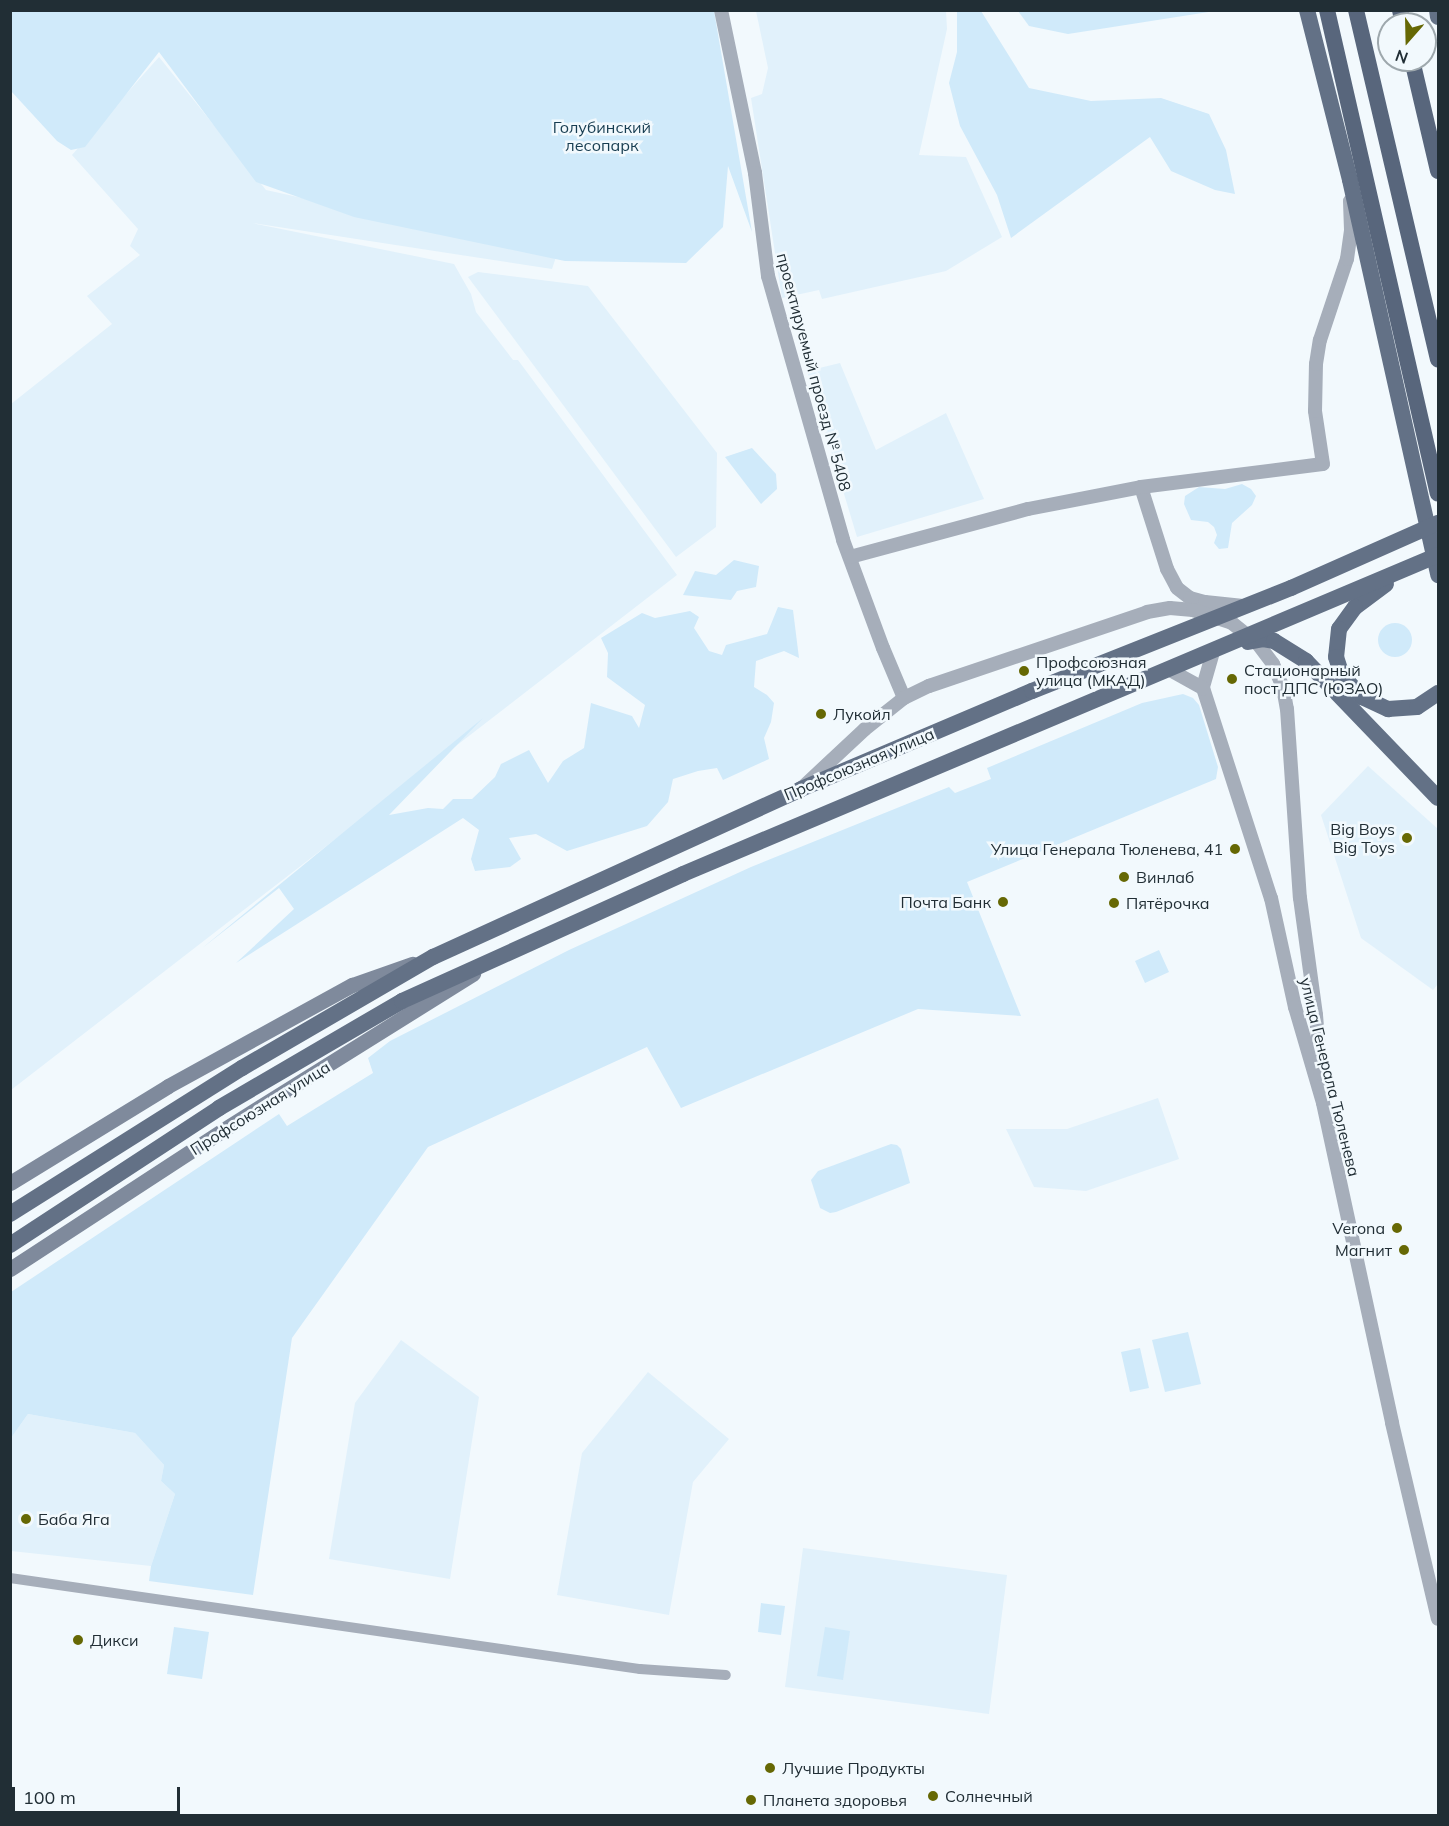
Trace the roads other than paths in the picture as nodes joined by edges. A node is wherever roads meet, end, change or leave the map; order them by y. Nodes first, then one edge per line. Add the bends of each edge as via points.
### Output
1 (721, 10) edge
2 (1307, 10) edge
3 (1327, 10) edge
4 (1356, 10) edge
5 (1437, 10) edge
6 (1438, 17) edge
7 (1415, 72) edge
8 (1438, 171) edge
9 (1350, 180) junction
10 (1438, 360) edge
11 (1141, 487) junction
12 (1438, 493) edge
13 (1438, 523) edge
14 (1437, 554) edge
15 (850, 557) junction
16 (1406, 569) junction
17 (1438, 574) edge
18 (1241, 606) junction
19 (1229, 646) junction
20 (1213, 652) junction
21 (1170, 670) junction
22 (1203, 688) junction
23 (1438, 693) edge
24 (904, 698) junction
25 (801, 789) junction
26 (1438, 798) edge
27 (512, 949) junction
28 (433, 957) junction
29 (1323, 1104) junction
30 (10, 1183) edge
31 (10, 1214) edge
32 (10, 1245) edge
33 (10, 1269) edge
34 (10, 1578) edge
35 (1438, 1620) edge
36 (726, 1676) dead end

1 - 15 street, проектируемый проезд № 5408 via 755,173 766,271
2 - 9 main road
3 - 12 highway
4 - 10 highway
5 - 6 main road
7 - 8 highway
9 - 11 street via 1347,258 1316,364 1315,411 1323,464
9 - 14 main road
11 - 15 street via 1028,509
11 - 18 street via 1167,569 1177,588 1190,598
13 - 18 main road, Профсоюзная улица
14 - 16 main road
14 - 17 main road
15 - 24 street, проектируемый проезд № 5408
16 - 19 main road
16 - 23 main road via 1355,607 1343,621 1335,648 1338,666 1362,697 1388,709 1417,707
18 - 25 main road, Профсоюзная улица
19 - 20 main road, Профсоюзная улица
19 - 26 main road via 1263,639 1274,641 1306,661
20 - 21 main road, Профсоюзная улица
20 - 22 street
21 - 22 street
21 - 27 main road, Профсоюзная улица
22 - 29 street, улица Генерала Тюленева via 1271,898 1295,1007
24 - 25 street
24 - 29 street via 1147,612 1170,608 1203,612 1232,623 1258,644 1273,664 1287,709 1300,898
25 - 28 main road, Профсоюзная улица
27 - 32 main road, Профсоюзная улица via 402,1000 219,1108
27 - 33 main road, Профсоюзная улица
28 - 30 main road, Профсоюзная улица via 341,991 168,1086
28 - 31 main road, Профсоюзная улица via 242,1068
29 - 35 street, улица Генерала Тюленева
34 - 36 street via 640,1669

